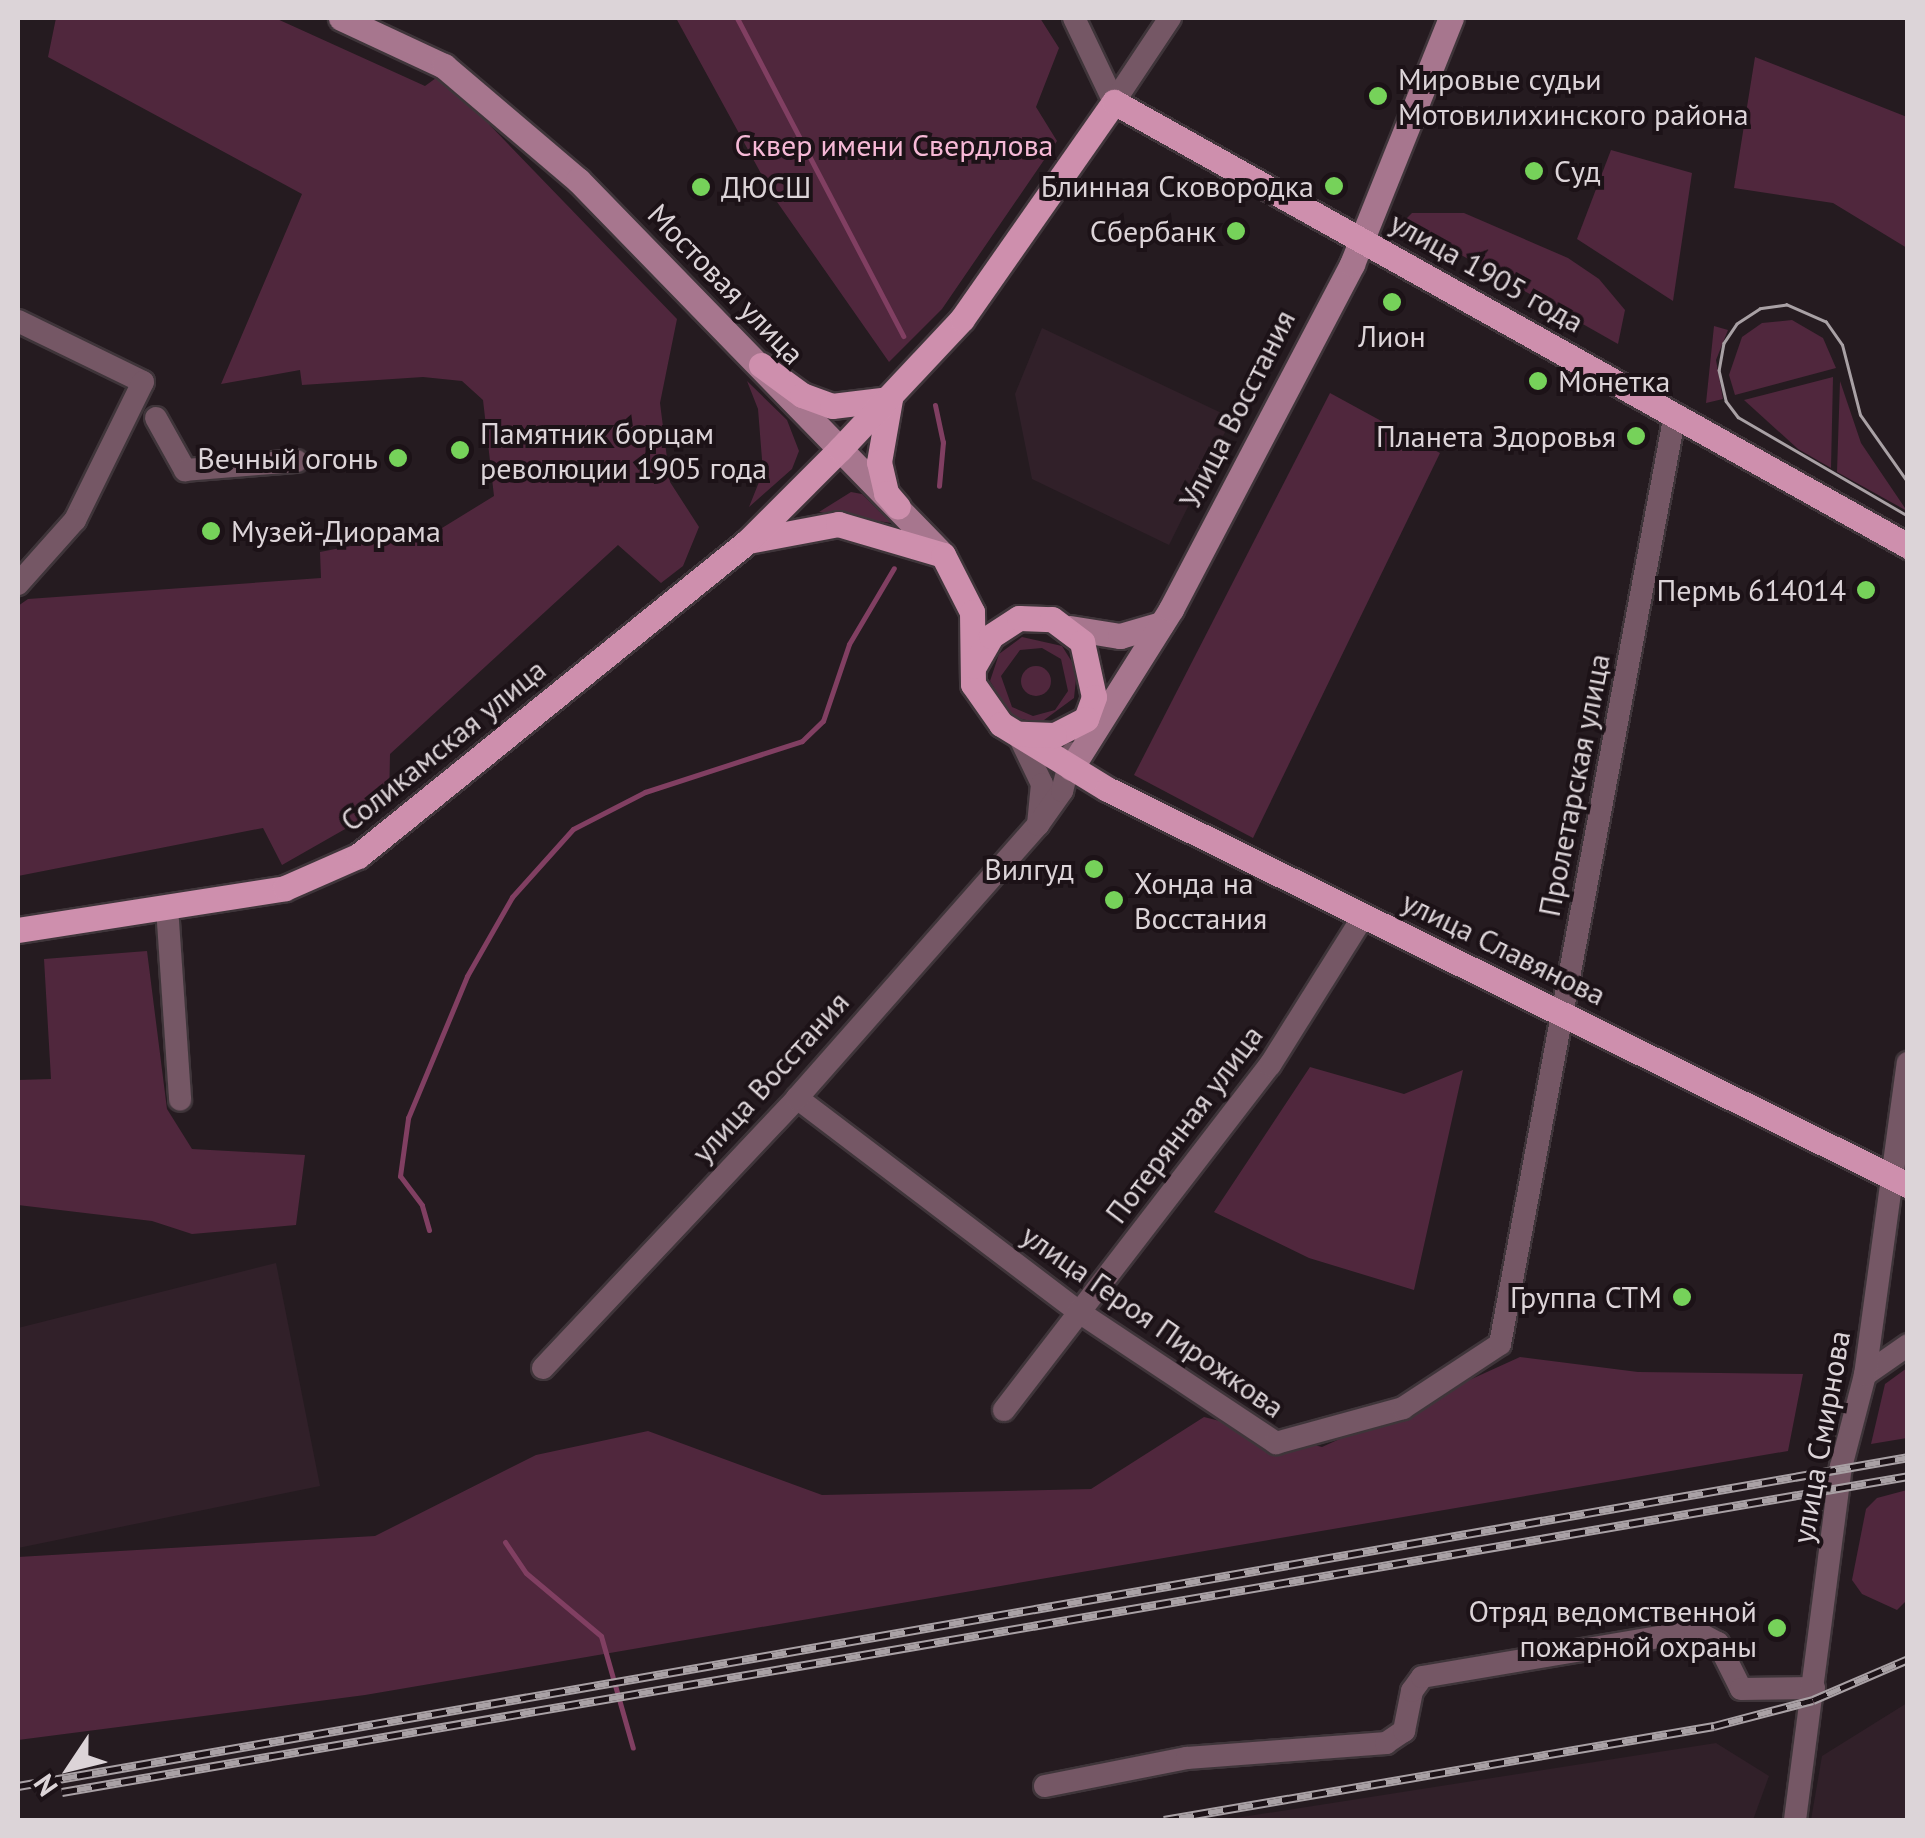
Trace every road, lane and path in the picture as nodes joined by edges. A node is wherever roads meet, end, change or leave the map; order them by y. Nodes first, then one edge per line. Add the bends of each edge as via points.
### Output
1 (341, 18) edge
2 (1074, 18) edge
3 (1170, 18) edge
4 (1451, 18) edge
5 (1114, 102) junction
6 (1364, 240) junction
7 (18, 321) edge
8 (762, 365) junction
9 (890, 399) junction
10 (1675, 414) junction
11 (156, 418) dead end
12 (840, 449) junction
13 (297, 461) dead end
14 (898, 508) junction
15 (748, 541) junction
16 (1908, 546) edge
17 (943, 555) junction
18 (18, 584) edge
19 (1166, 616) junction
20 (1070, 628) junction
21 (1142, 658) junction
22 (971, 670) junction
23 (1086, 720) junction
24 (1018, 734) junction
25 (1071, 768) junction
26 (1038, 825) junction
27 (167, 907) junction
28 (1364, 915) junction
29 (18, 930) edge
30 (1561, 1011) junction
31 (1908, 1063) edge
32 (797, 1098) junction
33 (180, 1100) dead end
34 (1899, 1182) edge
35 (1079, 1312) junction
36 (1500, 1344) joint
37 (1908, 1344) edge
38 (543, 1368) dead end
39 (1865, 1374) junction
40 (1004, 1410) dead end
41 (1814, 1688) junction
42 (1045, 1786) dead end
43 (1795, 1820) edge

1 - 8 street, Мостовая улица via 444,66 578,180
2 - 5 street
3 - 5 street, Соликамская улица
4 - 6 street
5 - 6 main road, улица 1905 года
5 - 9 main road, Соликамская улица via 962,319
6 - 10 main road, улица 1905 года
6 - 19 street, Улица Восстания
7 - 18 street via 143,382 75,520
8 - 9 main road via 821,403 873,405
8 - 12 street, Мостовая улица
9 - 12 main road, Соликамская улица
9 - 14 main road via 879,462 886,493
10 - 16 main road, улица 1905 года
10 - 30 street, Пролетарская улица
11 - 13 street via 185,470
12 - 14 street, Мостовая улица
12 - 15 main road, Соликамская улица
14 - 17 street, Мостовая улица
15 - 17 main road, Соликамская улица via 838,524
15 - 27 main road, Соликамская улица via 358,856 285,888
17 - 22 main road, Мостовая улица via 972,612
19 - 20 street via 1120,636
19 - 21 street, Улица Восстания
20 - 22 main road via 1036,616 1019,618 991,636
20 - 23 main road via 1090,659 1094,696
21 - 23 street
21 - 25 street
22 - 24 main road via 989,714
23 - 24 main road via 1054,735
23 - 25 street, улица Восстания
24 - 25 main road, улица Славянова
24 - 26 street via 1042,784
25 - 26 street, улица Восстания
25 - 28 main road, улица Славянова
26 - 32 street, улица Восстания
27 - 29 main road, Соликамская улица
27 - 33 street
28 - 30 main road, улица Славянова
28 - 35 street, Потерянная улица via 1270,1064
30 - 34 main road, улица Славянова
30 - 36 street, Пролетарская улица
31 - 34 street, улица Смирнова
32 - 35 street, улица Героя Пирожкова
32 - 38 street, улица Восстания
34 - 39 street, улица Смирнова
35 - 36 street, улица Героя Пирожкова via 1276,1444 1403,1408
35 - 40 street, Потерянная улица
37 - 39 street
39 - 41 street, улица Смирнова via 1840,1478
41 - 42 street via 1741,1689 1718,1642 1694,1631 1422,1677 1412,1691 1404,1731 1386,1743 1187,1758
41 - 43 street, улица Смирнова

